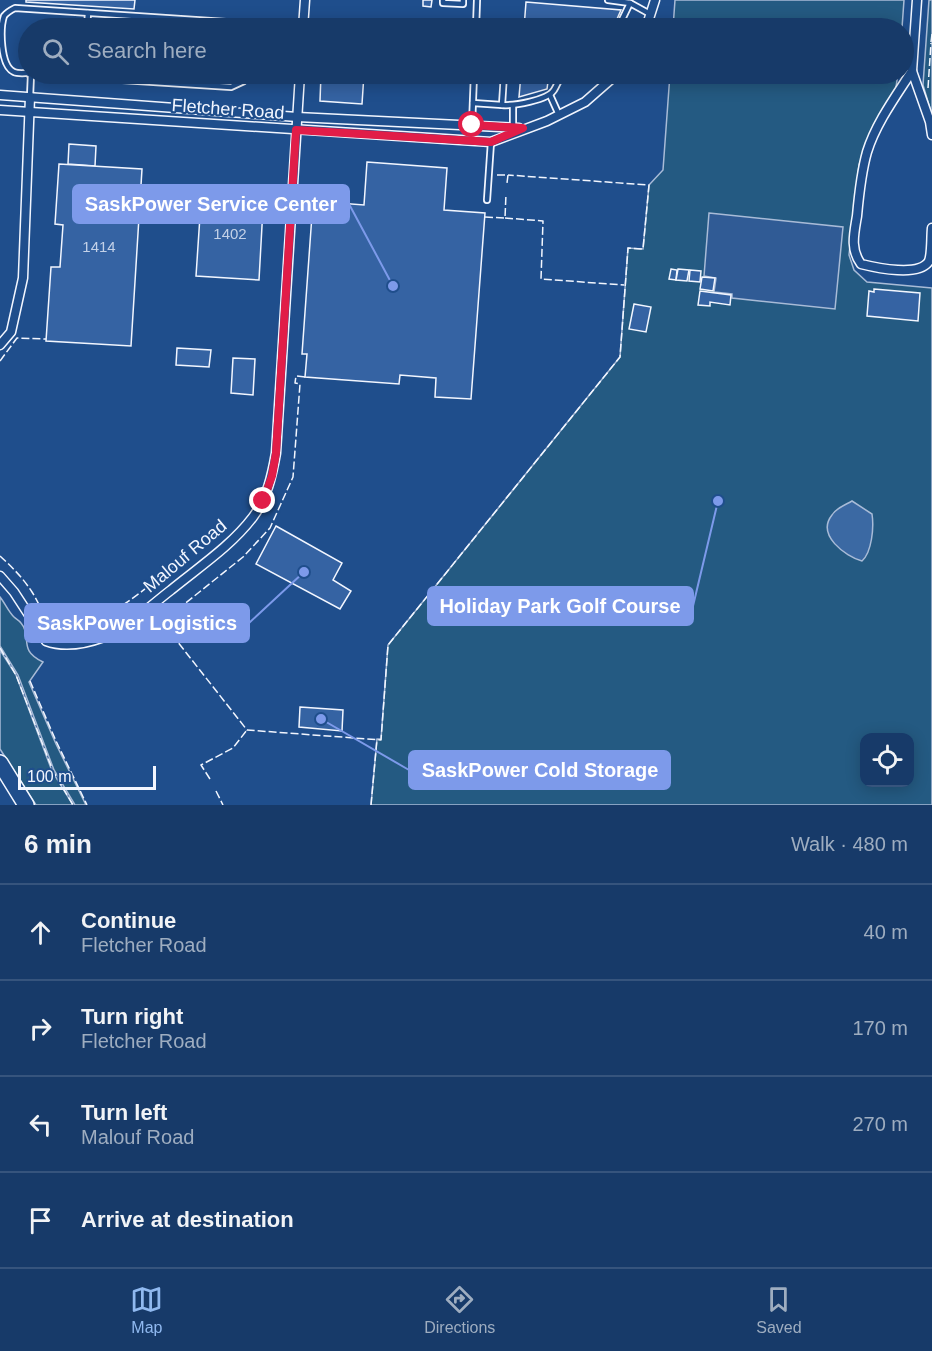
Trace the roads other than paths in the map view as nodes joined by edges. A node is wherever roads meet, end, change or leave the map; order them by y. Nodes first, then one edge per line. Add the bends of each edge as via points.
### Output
1 (305, 0) edge
2 (443, 0) edge
3 (464, 0) edge
4 (477, 0) edge
5 (608, 0) edge
6 (656, 0) edge
7 (917, 0) edge
8 (630, 3) junction
9 (88, 13) junction
10 (652, 16) joint
11 (88, 18) edge
12 (173, 18) edge
13 (304, 18) edge
14 (476, 18) edge
15 (623, 18) edge
16 (914, 43) edge
17 (18, 73) edge
18 (914, 77) edge
19 (29, 84) edge
20 (194, 84) edge
21 (238, 84) edge
22 (299, 84) edge
23 (474, 84) edge
24 (503, 84) edge
25 (557, 84) edge
26 (606, 84) edge
27 (904, 84) edge
28 (0, 95) edge
29 (550, 95) junction
30 (30, 97) junction
31 (473, 103) junction
32 (502, 105) junction
33 (513, 106) junction
34 (0, 110) edge
35 (31, 112) junction
36 (559, 115) junction
37 (297, 117) junction
38 (472, 125) junction
39 (513, 128) junction
40 (523, 128) junction
41 (296, 130) junction
42 (932, 135) edge
43 (491, 142) junction
44 (487, 200) dead end
45 (932, 228) edge
46 (0, 345) edge
47 (0, 576) edge
48 (0, 762) edge
49 (26, 805) edge

1 - 13 street
2 - 3 lane via 442,3 463,4
4 - 14 lane
5 - 8 lane
6 - 10 street
7 - 16 street
8 - 10 lane
8 - 15 lane
9 - 11 lane
9 - 12 lane
9 - 17 lane via 15,8 8,12 3,18 0,53 8,67
18 - 42 street
19 - 30 lane
20 - 21 lane
22 - 37 street, Malouf Road
23 - 31 lane
24 - 32 lane
25 - 29 lane
26 - 36 street, Fletcher Road via 585,102
27 - 45 street via 868,150 861,174 854,254 861,264 915,271 930,260
28 - 30 street, Fletcher Road
29 - 33 lane
29 - 36 lane
30 - 35 street
30 - 37 street, Fletcher Road
31 - 32 lane
31 - 38 lane
32 - 33 lane
33 - 39 lane
34 - 35 street, Fletcher Road
35 - 41 street, Fletcher Road
35 - 46 street via 23,278 11,332
36 - 40 street, Fletcher Road
37 - 38 street, Fletcher Road
37 - 41 street, Malouf Road
38 - 39 street, Fletcher Road
39 - 40 street, Fletcher Road
40 - 43 street, Fletcher Road
41 - 43 street, Fletcher Road
41 - 47 street, Malouf Road via 276,453 263,501 224,548 133,620 104,637 64,645 46,641
43 - 44 lane
48 - 49 highway

